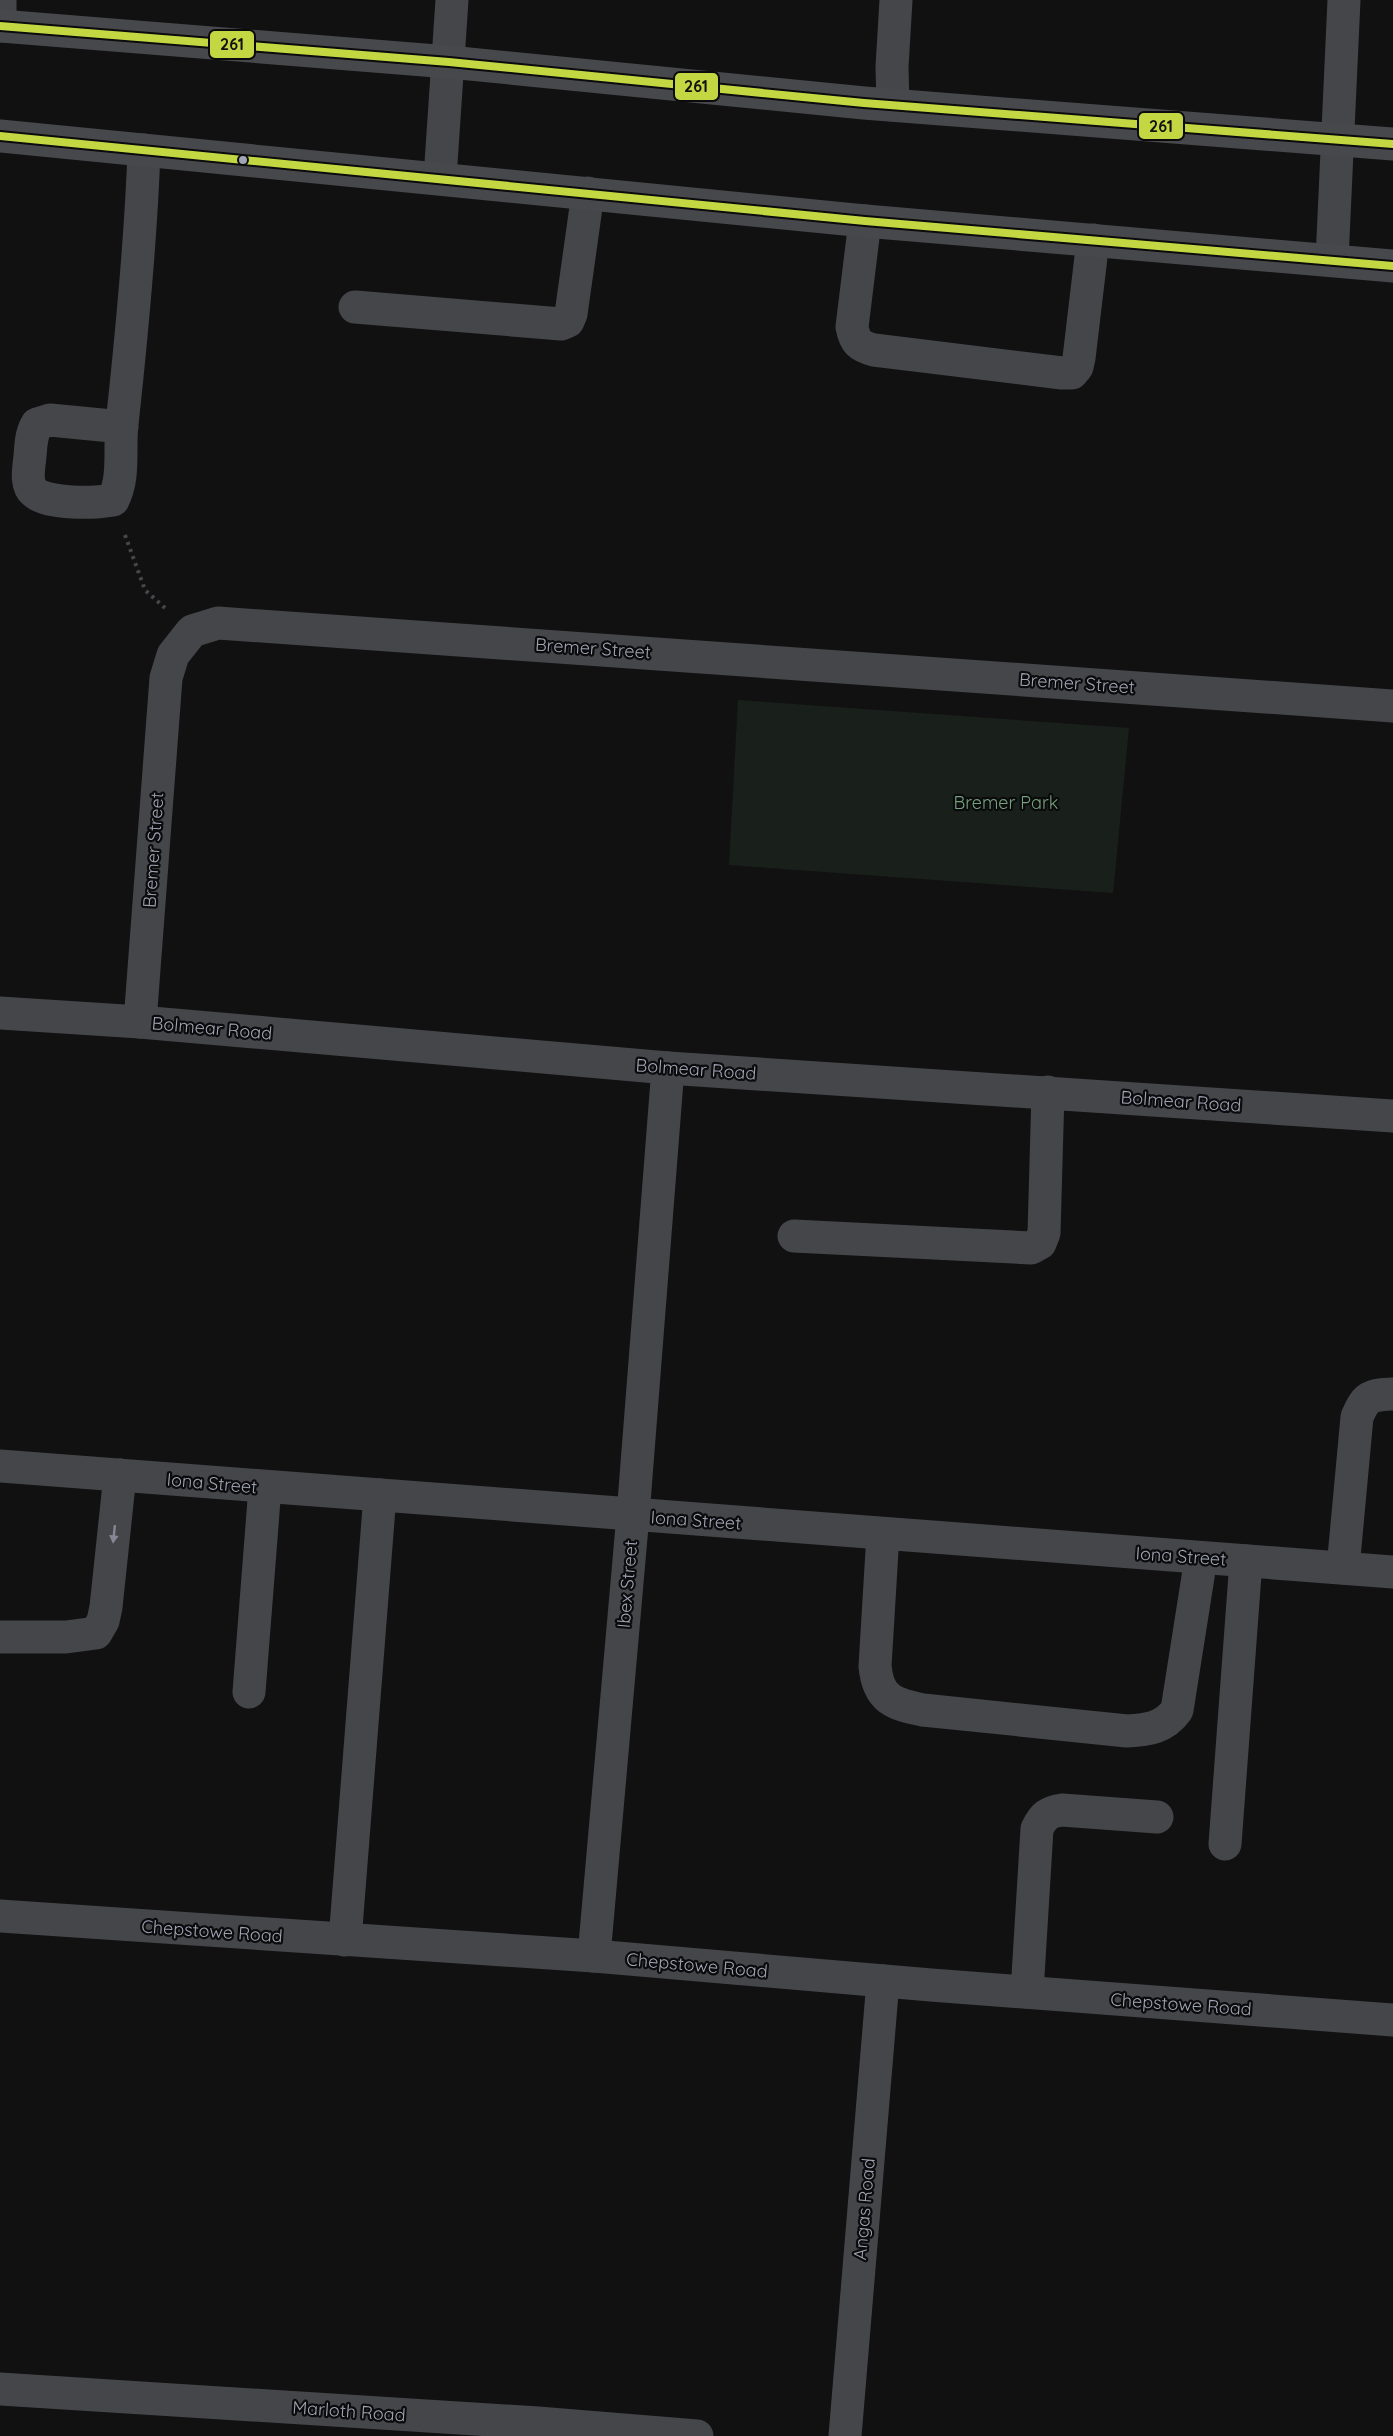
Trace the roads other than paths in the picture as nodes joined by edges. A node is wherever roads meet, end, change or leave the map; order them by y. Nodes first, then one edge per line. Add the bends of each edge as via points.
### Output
1 (0, 0) edge
2 (452, 0) edge
3 (896, 0) edge
4 (1344, 0) edge
5 (0, 26) edge
6 (449, 62) junction
7 (893, 105) junction
8 (0, 136) edge
9 (1336, 139) junction
10 (1393, 144) edge
11 (144, 150) junction
12 (440, 178) junction
13 (588, 193) junction
14 (865, 221) junction
15 (1092, 240) junction
16 (1332, 260) junction
17 (1393, 266) edge
18 (356, 308) dead end
19 (122, 427) junction
20 (1393, 706) edge
21 (0, 1013) edge
22 (140, 1022) junction
23 (668, 1068) junction
24 (1048, 1092) junction
25 (1393, 1116) edge
26 (795, 1236) dead end
27 (1393, 1394) edge
28 (0, 1466) edge
29 (120, 1475) junction
30 (266, 1487) junction
31 (380, 1495) junction
32 (633, 1515) junction
33 (882, 1534) junction
34 (1201, 1558) junction
35 (1246, 1561) junction
36 (1343, 1568) junction
37 (1393, 1572) edge
38 (0, 1637) edge
39 (249, 1692) dead end
40 (1157, 1817) dead end
41 (1225, 1844) dead end
42 (0, 1916) edge
43 (345, 1940) junction
44 (594, 1956) junction
45 (882, 1981) junction
46 (1027, 1992) junction
47 (1393, 2020) edge
48 (0, 2389) edge
49 (544, 2429) edge
50 (697, 2436) edge
51 (844, 2436) edge

1 - 5 street
2 - 6 street
3 - 7 street
4 - 9 street
5 - 6 main road
6 - 7 main road
6 - 12 street
7 - 9 main road
8 - 11 main road
9 - 10 main road
9 - 16 street
11 - 12 main road
11 - 19 street via 142,222
12 - 13 main road
13 - 14 main road
13 - 18 street via 568,321 561,324
14 - 15 main road
14 - 15 street via 852,327 861,347 1062,373 1072,373 1077,367
15 - 16 main road
16 - 17 main road
19 - 19 street via 118,490 113,500 56,500 33,492 28,481 32,432 37,424 50,420
20 - 22 street, Bremer Street via 218,623 192,631 173,655 166,678
21 - 22 street, Bolmear Road
22 - 23 street, Bolmear Road
23 - 24 street, Bolmear Road
23 - 32 street, Ibex Street
24 - 25 street, Bolmear Road
24 - 26 street via 1044,1233 1040,1243 1031,1248
27 - 36 street via 1375,1394 1364,1401 1357,1417
28 - 29 street, Iona Street
29 - 30 street, Iona Street
29 -> 38 street via 106,1607 96,1632 66,1637
30 - 31 street, Iona Street
30 - 39 street
31 - 32 street, Iona Street
31 - 43 street
32 - 33 street, Iona Street
32 - 44 street, Ibex Street
33 - 34 street, Iona Street
33 - 34 street via 875,1666 881,1692 888,1699 900,1706 923,1710 1127,1731 1169,1722 1177,1710
34 - 35 street, Iona Street
35 - 36 street, Iona Street
35 - 41 street
36 - 37 street, Iona Street
40 - 46 street via 1062,1810 1042,1817 1036,1828
42 - 43 street, Chepstowe Road
43 - 44 street, Chepstowe Road
44 - 45 street, Chepstowe Road
45 - 46 street, Chepstowe Road
45 - 51 street, Angas Road
46 - 47 street, Chepstowe Road
48 - 49 street, Marloth Road
49 - 50 street, Marloth Road

